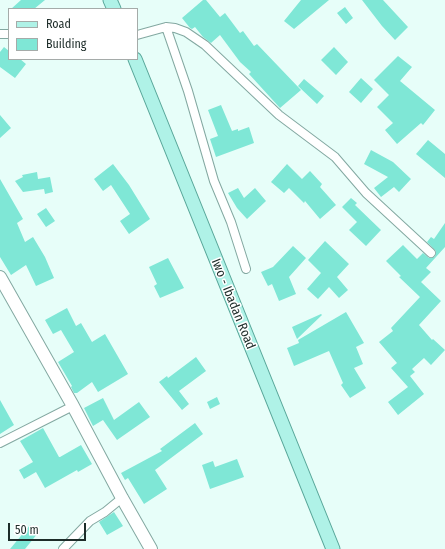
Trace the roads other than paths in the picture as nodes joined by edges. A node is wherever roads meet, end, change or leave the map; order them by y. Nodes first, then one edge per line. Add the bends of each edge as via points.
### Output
1 (166, 26) junction
2 (138, 34) edge
3 (135, 60) edge
4 (431, 253) dead end
5 (246, 269) dead end
6 (0, 277) edge
7 (73, 406) junction
8 (0, 443) edge
9 (122, 498) junction
10 (63, 549) edge
11 (151, 549) edge
12 (333, 549) edge

1 - 2 street
1 - 4 street via 186,32 205,45 279,115 335,157 366,194
1 - 5 street via 214,181
3 - 12 main road, Iwo - Ibadan Road
6 - 7 street
7 - 8 street
7 - 9 street
9 - 10 street via 90,521
9 - 11 street

